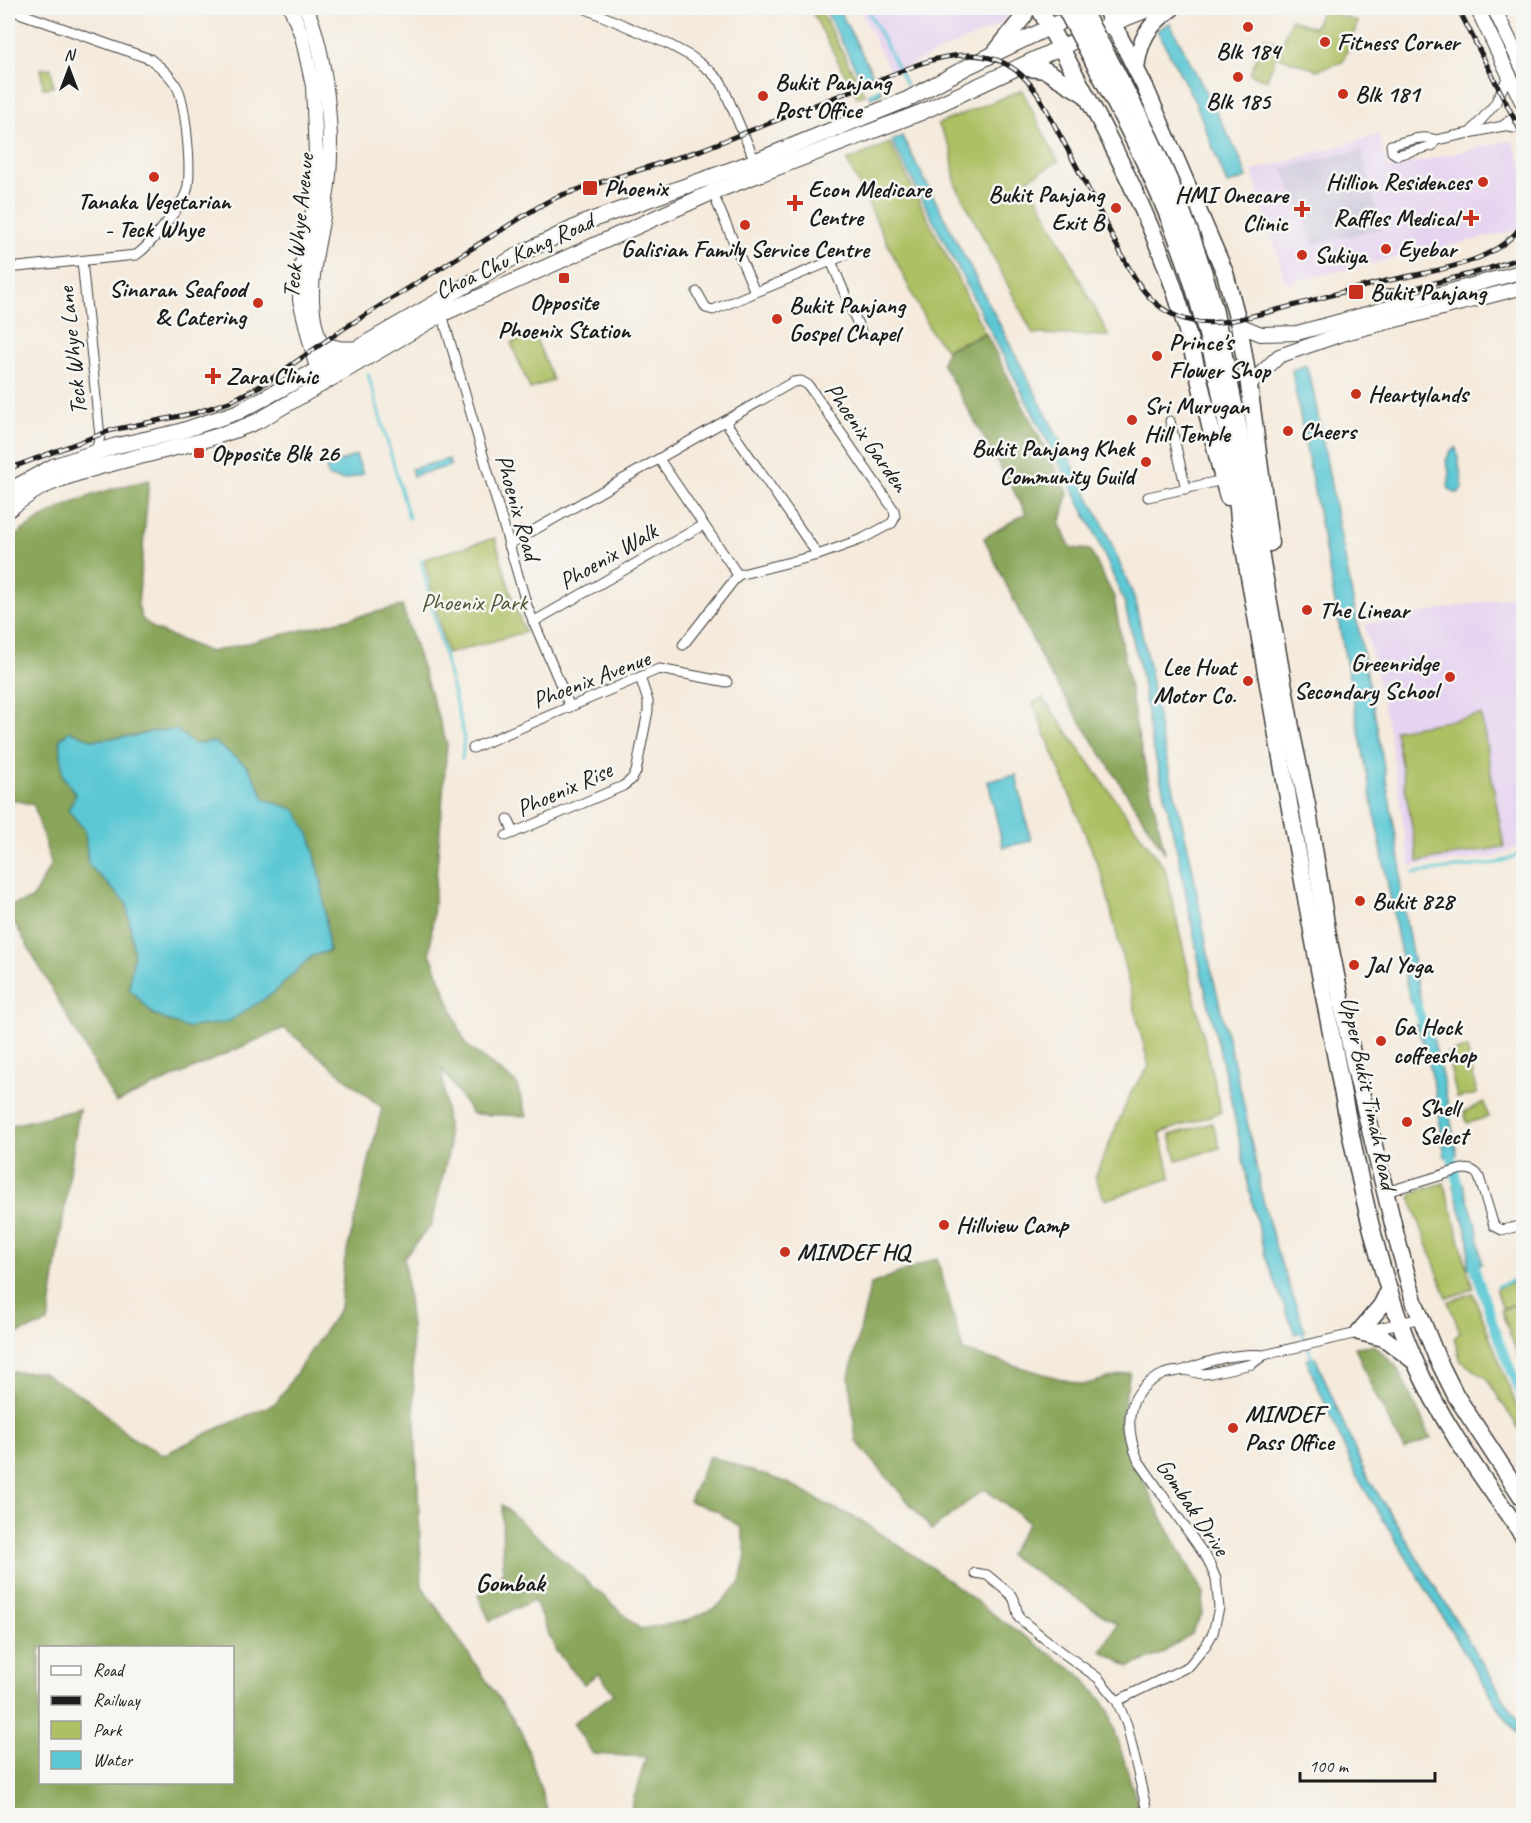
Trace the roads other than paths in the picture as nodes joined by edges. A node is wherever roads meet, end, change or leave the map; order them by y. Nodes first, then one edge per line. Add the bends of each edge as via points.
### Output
1 (291, 8) edge
2 (306, 8) edge
3 (584, 8) edge
4 (1027, 8) edge
5 (1040, 8) edge
6 (1065, 8) edge
7 (1081, 8) edge
8 (1090, 8) edge
9 (1104, 8) edge
10 (1152, 8) edge
11 (1172, 8) edge
12 (1477, 8) edge
13 (1494, 8) edge
14 (8, 9) edge
15 (1113, 23) junction
16 (1051, 27) junction
17 (1062, 48) junction
18 (995, 53) junction
19 (1021, 67) junction
20 (1136, 68) junction
21 (1524, 70) edge
22 (1509, 74) junction
23 (1145, 87) junction
24 (1087, 97) junction
25 (1524, 106) edge
26 (1524, 117) edge
27 (1503, 126) junction
28 (1102, 127) junction
29 (1524, 127) edge
30 (1470, 133) junction
31 (1436, 140) dead end
32 (755, 161) junction
33 (677, 190) junction
34 (713, 192) junction
35 (586, 222) junction
36 (540, 244) junction
37 (595, 244) junction
38 (855, 251) dead end
39 (560, 259) junction
40 (82, 261) junction
41 (831, 261) junction
42 (8, 268) edge
43 (1522, 272) edge
44 (1524, 286) edge
45 (697, 292) dead end
46 (755, 292) junction
47 (442, 314) junction
48 (1332, 323) junction
49 (1239, 325) junction
50 (1345, 333) junction
51 (862, 334) dead end
52 (320, 344) junction
53 (356, 349) junction
54 (328, 372) junction
55 (1249, 385) junction
56 (1230, 414) junction
57 (726, 421) junction
58 (1170, 421) dead end
59 (100, 437) junction
60 (115, 446) junction
61 (95, 453) junction
62 (659, 459) junction
63 (1223, 480) junction
64 (1186, 489) junction
65 (8, 491) edge
66 (1148, 498) dead end
67 (8, 510) edge
68 (1239, 520) junction
69 (703, 525) junction
70 (508, 545) junction
71 (818, 555) junction
72 (738, 575) junction
73 (533, 622) junction
74 (683, 645) dead end
75 (640, 677) junction
76 (727, 682) dead end
77 (570, 707) junction
78 (1293, 739) junction
79 (473, 748) dead end
80 (508, 819) dead end
81 (1386, 1192) junction
82 (1524, 1225) edge
83 (1389, 1290) junction
84 (1421, 1318) junction
85 (1400, 1324) junction
86 (1359, 1332) junction
87 (1415, 1362) junction
88 (1486, 1445) junction
89 (1471, 1461) junction
90 (1524, 1500) edge
91 (1524, 1537) edge
92 (975, 1573) dead end
93 (1117, 1701) junction
94 (1148, 1815) edge

1 - 54 main road, Teck Whye Avenue via 313,86 317,189 302,260 302,314
2 - 52 main road, Teck Whye Avenue via 326,86 329,140 329,182 311,284 313,322
3 - 32 street via 670,45 710,71 721,82
4 - 18 highway
5 - 16 highway
6 - 56 highway, bridge via 1150,173 1193,280
7 - 56 highway, bridge via 1170,178 1191,233 1221,336
8 - 16 main road, Choa Chu Kang Road
9 - 15 highway
10 - 15 main road, Choa Chu Kang Road
11 - 20 highway via 1143,37
12 - 22 main road
13 - 21 main road
14 - 40 street, Teck Whye Lane via 150,59 172,79 180,95 190,170 185,197 139,253
15 - 17 main road, Choa Chu Kang Road
15 - 20 highway
16 - 17 highway
16 - 18 main road, Choa Chu Kang Road
17 - 19 main road, Choa Chu Kang Road
17 - 24 highway
18 - 32 main road, Choa Chu Kang Road via 906,100
19 - 24 highway via 1046,70
19 - 34 main road, Choa Chu Kang Road via 907,118
20 - 23 highway
22 - 25 main road
22 - 30 street via 1495,104
23 - 28 highway via 1124,85 1108,93 1102,103
23 - 49 highway via 1225,273
24 - 28 highway
26 - 27 street
27 - 29 street
27 - 30 street
28 - 63 highway via 1139,199 1171,278 1190,338
30 - 31 street
32 - 33 main road, Choa Chu Kang Road
33 - 34 street via 706,186
33 - 35 main road, Choa Chu Kang Road
34 - 37 main road, Choa Chu Kang Road
34 - 46 street
35 - 36 main road, Choa Chu Kang Road
35 - 37 main road via 573,234 574,241
36 - 39 main road via 562,242 566,250
36 - 53 main road, Choa Chu Kang Road
37 - 39 main road, Choa Chu Kang Road
38 - 41 street
39 - 47 main road, Choa Chu Kang Road
40 - 42 street, Teck Whye Lane
40 - 59 street, Teck Whye Lane
41 - 46 street
41 - 51 street
43 - 48 main road
44 - 50 main road
45 - 46 street via 709,310
47 - 54 main road, Choa Chu Kang Road
47 - 70 street, Phoenix Road
48 - 49 main road via 1297,333 1275,334
48 - 50 main road via 1335,331
49 - 55 highway
50 - 55 main road via 1279,356
52 - 53 main road
52 - 54 main road, Teck Whye Avenue
53 - 54 main road, Choa Chu Kang Road
54 - 60 main road, Choa Chu Kang Road via 238,412 178,432
54 - 67 main road, Choa Chu Kang Road via 258,421 235,431 99,467 45,486
55 - 78 highway via 1297,718
56 - 68 highway
56 - 78 highway, Upper Bukit Timah Road
57 - 62 street, Phoenix Garden
57 - 71 street
57 - 71 street, Phoenix Garden via 801,381 808,385 894,510 892,523
58 - 64 street
59 - 60 street, Teck Whye Lane
59 - 61 street, Teck Whye Lane
60 - 61 main road, Choa Chu Kang Road
61 - 65 main road, Choa Chu Kang Road via 54,466
62 - 69 street
62 - 70 street, Phoenix Garden
63 - 64 street
63 - 68 highway
64 - 66 street
68 - 83 highway, Upper Bukit Timah Road via 1282,774 1342,1087
69 - 72 street
69 - 73 street, Phoenix Walk
70 - 73 street, Phoenix Road
71 - 72 street, Phoenix Garden
72 - 74 street
73 - 77 street, Phoenix Road
75 - 76 street, Phoenix Avenue via 659,669
75 - 77 street, Phoenix Avenue
75 - 80 street, Phoenix Rise via 648,708 637,768 631,780 510,835
77 - 79 street, Phoenix Avenue
78 - 81 highway, Upper Bukit Timah Road via 1355,1068
81 - 82 street via 1469,1169 1479,1177 1494,1226 1502,1230
81 - 84 highway, Upper Bukit Timah Road
83 - 85 highway, Upper Bukit Timah Road
83 - 86 highway
84 - 85 street, Gombak Drive
84 - 88 highway, Upper Bukit Timah Road via 1456,1396
85 - 86 street, Gombak Drive
85 - 87 highway, Upper Bukit Timah Road
86 - 87 highway via 1384,1338
86 - 93 street, Gombak Drive via 1264,1355 1252,1364 1202,1374 1185,1370 1166,1373 1136,1396 1129,1415 1138,1460 1208,1560 1220,1599 1217,1623 1206,1646 1189,1666
87 - 89 highway, Upper Bukit Timah Road
88 - 89 highway via 1484,1456
88 - 90 highway, Upper Bukit Timah Road
89 - 91 highway, Upper Bukit Timah Road
92 - 93 street via 987,1575 1010,1594 1019,1618 1098,1678
93 - 94 street via 1127,1725

